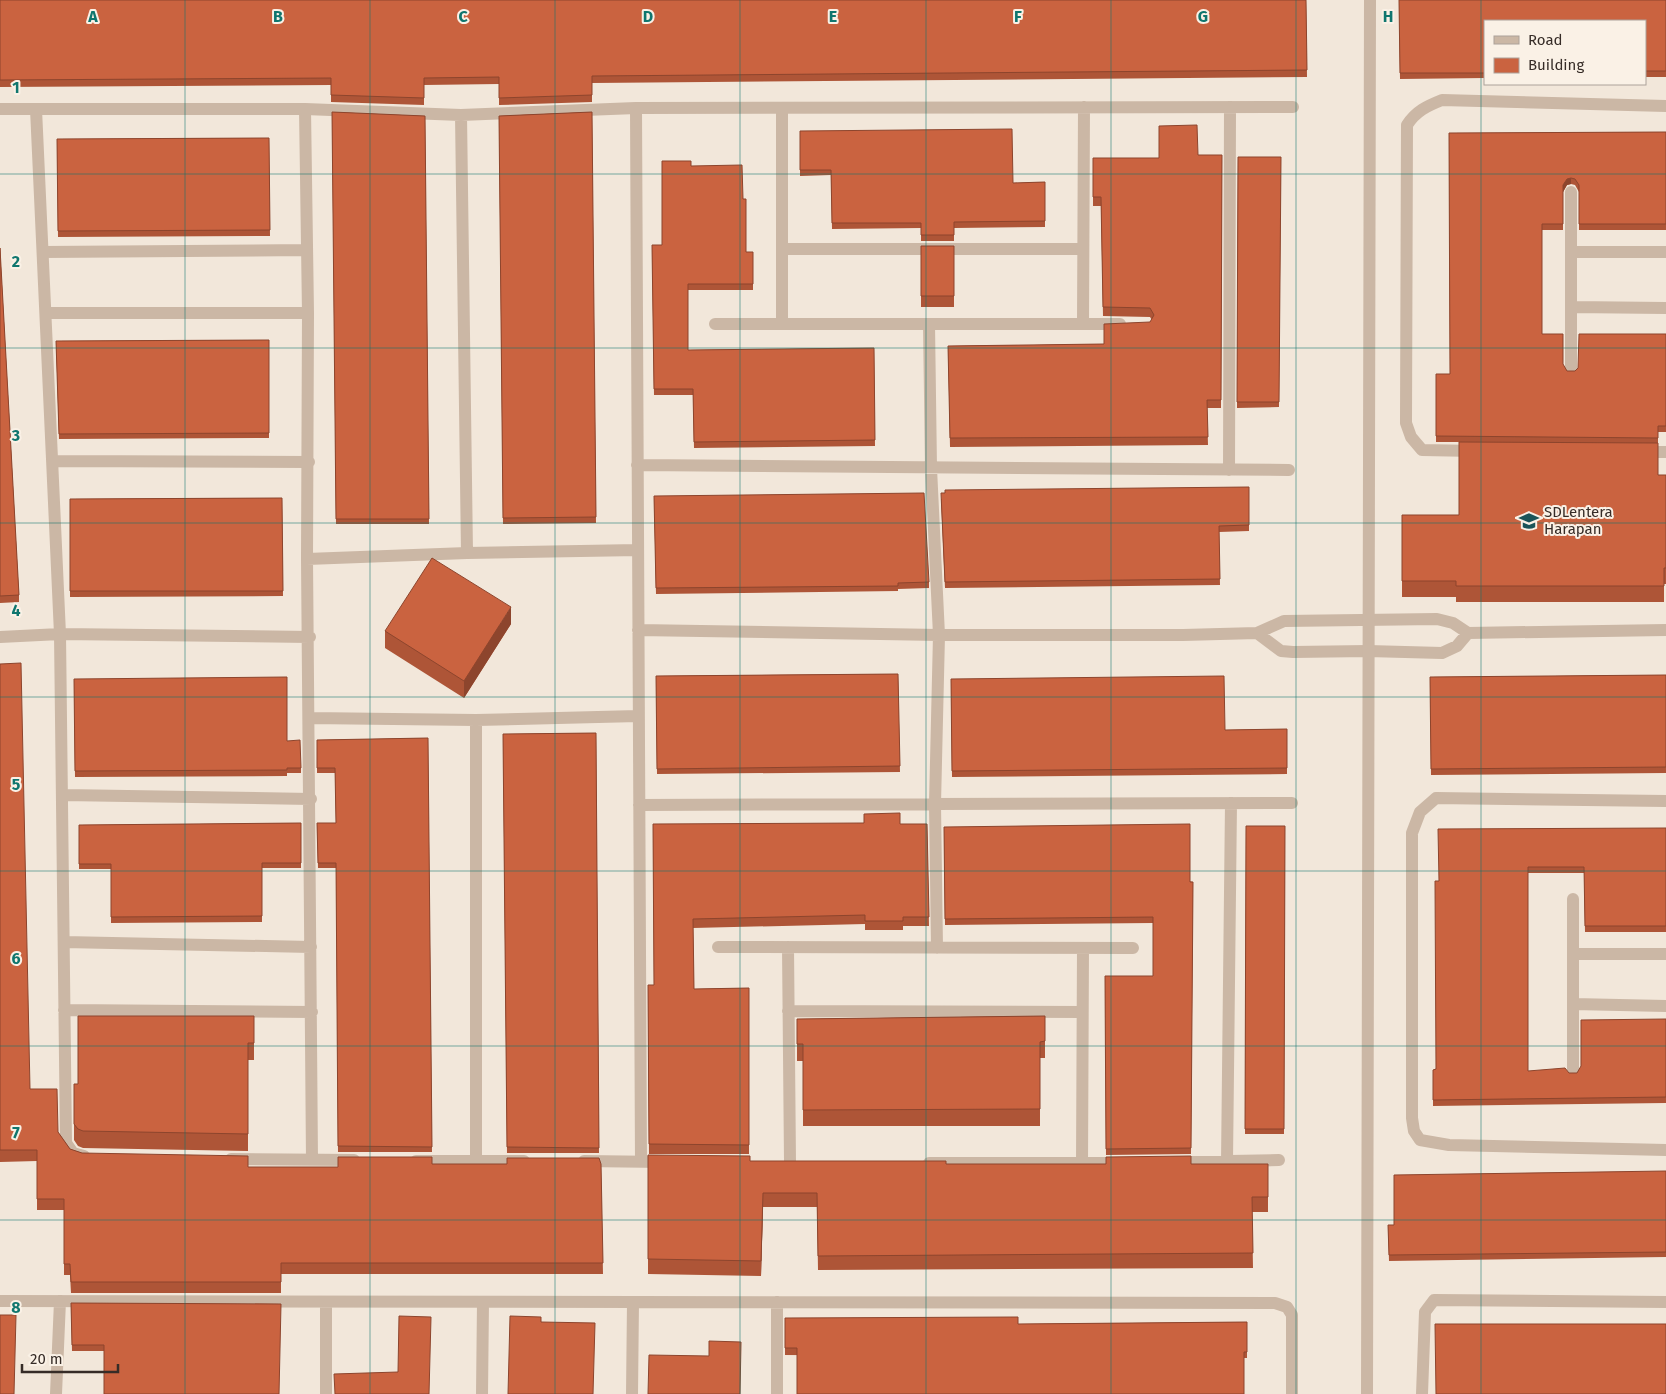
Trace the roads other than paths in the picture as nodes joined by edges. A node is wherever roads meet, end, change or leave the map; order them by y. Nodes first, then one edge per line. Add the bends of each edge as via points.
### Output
1 (1370, 0) edge
2 (1666, 106) edge
3 (1084, 107) junction
4 (1230, 107) junction
5 (1293, 107) dead end
6 (636, 108) junction
7 (782, 108) junction
8 (0, 109) edge
9 (36, 109) junction
10 (305, 109) junction
11 (461, 115) junction
12 (1571, 192) dead end
13 (782, 248) junction
14 (1083, 248) junction
15 (308, 250) junction
16 (43, 252) junction
17 (1571, 252) junction
18 (1666, 252) edge
19 (1571, 307) junction
20 (1666, 308) edge
21 (46, 312) junction
22 (308, 312) junction
23 (715, 324) dead end
24 (782, 324) junction
25 (929, 324) junction
26 (1083, 324) junction
27 (1137, 324) edge
28 (1571, 370) edge
29 (1491, 451) edge
30 (1627, 452) edge
31 (1666, 452) edge
32 (53, 461) junction
33 (308, 462) junction
34 (637, 465) junction
35 (931, 468) junction
36 (1229, 470) junction
37 (1289, 470) dead end
38 (638, 550) junction
39 (467, 553) junction
40 (308, 560) junction
41 (1368, 619) junction
42 (638, 630) junction
43 (1666, 630) edge
44 (1257, 633) junction
45 (1468, 633) junction
46 (60, 634) junction
47 (939, 635) junction
48 (0, 637) edge
49 (310, 637) junction
50 (1368, 651) junction
51 (638, 716) junction
52 (310, 718) junction
53 (476, 720) junction
54 (63, 795) junction
55 (311, 799) junction
56 (1666, 801) edge
57 (1231, 803) junction
58 (1292, 803) dead end
59 (935, 804) junction
60 (639, 805) junction
61 (1573, 899) dead end
62 (64, 942) junction
63 (311, 947) junction
64 (718, 947) dead end
65 (788, 947) junction
66 (937, 948) junction
67 (1083, 948) junction
68 (1133, 948) dead end
69 (1573, 954) junction
70 (1666, 954) edge
71 (1573, 1004) junction
72 (1666, 1006) edge
73 (64, 1010) junction
74 (788, 1011) junction
75 (312, 1012) junction
76 (1082, 1012) junction
77 (1573, 1072) edge
78 (1666, 1150) edge
79 (101, 1156) edge
80 (216, 1158) edge
81 (312, 1160) junction
82 (370, 1160) edge
83 (1279, 1160) dead end
84 (399, 1161) edge
85 (476, 1161) junction
86 (534, 1161) edge
87 (573, 1162) edge
88 (640, 1162) junction
89 (680, 1162) edge
90 (790, 1162) edge
91 (1227, 1162) junction
92 (917, 1163) edge
93 (1140, 1163) edge
94 (1160, 1163) edge
95 (1082, 1164) junction
96 (0, 1301) edge
97 (60, 1301) junction
98 (326, 1302) junction
99 (482, 1302) junction
100 (633, 1302) junction
101 (777, 1302) junction
102 (1666, 1302) edge
103 (56, 1394) edge
104 (326, 1394) edge
105 (482, 1394) edge
106 (632, 1394) edge
107 (777, 1394) edge
108 (1292, 1394) edge
109 (1367, 1394) edge
110 (1422, 1394) edge

1 - 41 street
2 - 29 street via 1442,100 1413,115 1408,125 1406,424 1411,437 1422,450
3 - 4 street
3 - 7 street
3 - 14 street
4 - 5 street
4 - 36 street
6 - 7 street
6 - 11 street
6 - 34 street
7 - 13 street
8 - 9 street
9 - 10 street
9 - 16 street
10 - 11 street
10 - 15 street
11 - 39 street
12 - 17 street
13 - 14 street
13 - 24 street
14 - 26 street
15 - 16 street
15 - 22 street
16 - 21 street
17 - 18 street
17 - 19 street
19 - 20 street
19 - 28 street
21 - 22 street
21 - 32 street
22 - 33 street
23 - 24 street
24 - 25 street
25 - 26 street
25 - 35 street
26 - 27 street
30 - 31 street
32 - 33 street
32 - 46 street
33 - 40 street
34 - 35 street
34 - 38 street
35 - 36 street
35 - 47 street
36 - 37 street
38 - 39 street
38 - 42 street
39 - 40 street
40 - 49 street
41 - 44 street via 1284,621
41 - 45 street via 1437,619
41 - 50 street
42 - 47 street
42 - 51 street
43 - 45 street
44 - 47 street
44 - 50 street via 1282,651
45 - 50 street via 1456,646 1442,653
46 - 48 street
46 - 49 street
46 - 54 street
47 - 59 street
49 - 52 street
50 - 109 street
51 - 53 street
51 - 60 street
52 - 53 street
52 - 55 street
53 - 85 street
54 - 55 street
54 - 62 street
55 - 63 street
56 - 78 street via 1436,798 1420,812 1412,833 1412,1118 1414,1131 1420,1140 1448,1145
57 - 58 street
57 - 59 street
57 - 91 street
59 - 60 street
59 - 66 street
60 - 88 street
61 - 69 street
62 - 63 street
62 - 73 street
63 - 75 street
64 - 65 street
65 - 66 street
65 - 74 street
66 - 67 street
67 - 68 street
67 - 76 street
69 - 70 street
69 - 71 street
71 - 72 street
71 - 77 street
73 - 75 street
73 - 79 street via 66,1143 73,1153
74 - 76 street
74 - 90 street
75 - 81 street
76 - 95 street
80 - 81 street
81 - 82 street
83 - 91 street
84 - 85 street
85 - 86 street
87 - 88 street
88 - 89 street
91 - 94 street
92 - 95 street
93 - 95 street
96 - 97 street
97 - 98 street
97 - 103 street
98 - 99 street
98 - 104 street
99 - 100 street
99 - 105 street
100 - 101 street
100 - 106 street
101 - 107 street
101 - 108 street via 1275,1303 1287,1307 1292,1315
102 - 110 street via 1434,1300 1424,1312

